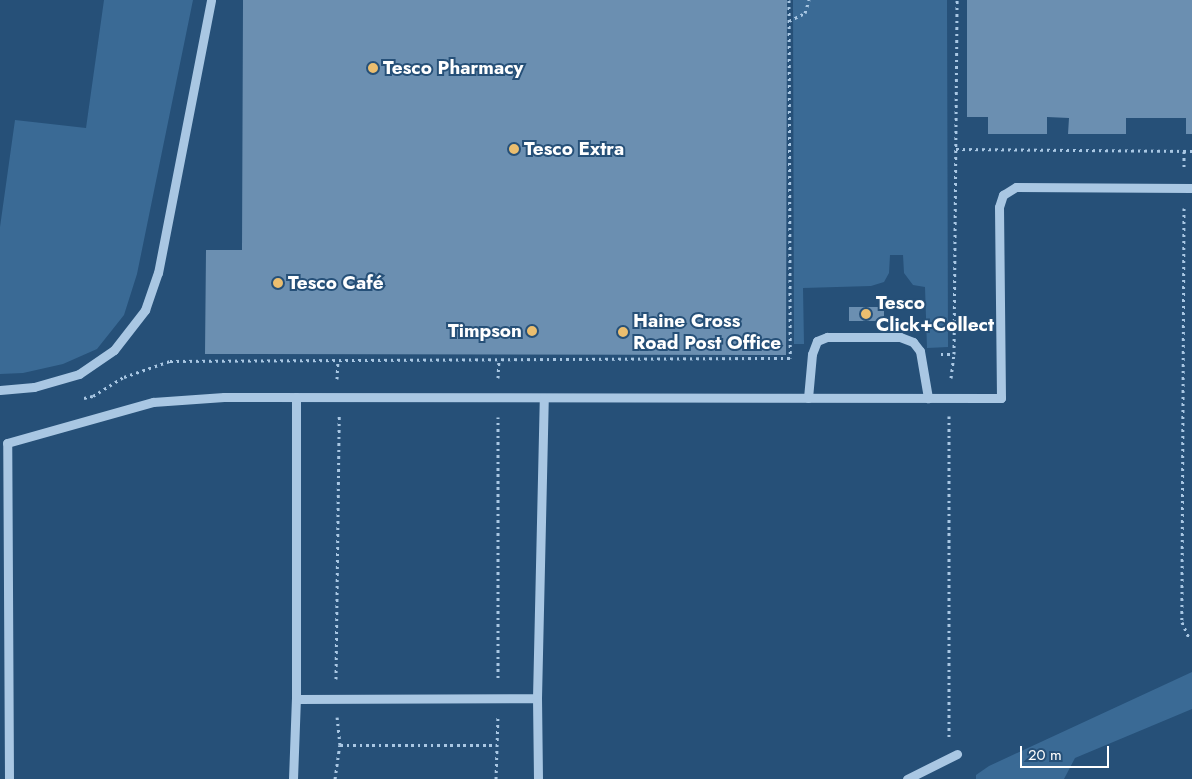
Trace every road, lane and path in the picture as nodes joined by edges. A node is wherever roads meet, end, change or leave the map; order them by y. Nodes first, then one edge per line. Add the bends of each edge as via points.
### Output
1 (211, 0) edge
2 (789, 0) edge
3 (809, 0) edge
4 (957, 0) edge
5 (789, 21) junction
6 (956, 149) junction
7 (1184, 151) junction
8 (1192, 151) edge
9 (1188, 188) edge
10 (954, 354) junction
11 (922, 355) junction
12 (790, 358) junction
13 (813, 358) junction
14 (499, 360) junction
15 (170, 361) dead end
16 (951, 381) dead end
17 (0, 390) edge
18 (296, 397) junction
19 (339, 397) junction
20 (498, 397) junction
21 (544, 398) junction
22 (808, 398) junction
23 (928, 398) junction
24 (949, 419) dead end
25 (1189, 638) dead end
26 (498, 698) junction
27 (537, 698) junction
28 (296, 699) junction
29 (335, 699) junction
30 (949, 738) dead end
31 (340, 745) junction
32 (497, 745) junction
33 (957, 754) dead end
34 (9, 779) edge
35 (293, 779) edge
36 (335, 779) edge
37 (496, 779) edge
38 (538, 779) edge
39 (907, 779) edge

1 - 17 lane via 158,273 145,310 114,350 80,374 34,387
2 - 5 path
3 - 5 path via 805,13
4 - 6 path
5 - 12 path
6 - 7 path
6 - 10 path
7 - 8 path
7 - 9 path
9 - 23 lane via 1016,187 1004,195 998,207 1001,398
9 - 25 path via 1182,622
10 - 11 path
10 - 16 path
11 - 13 lane via 914,342 900,337 827,337 817,341
11 - 23 lane
12 - 13 path
12 - 14 path
13 - 22 lane
14 - 15 path
14 - 20 path
18 - 19 lane
18 - 28 lane
18 - 34 lane via 224,397 153,402 8,444
19 - 20 lane
19 - 29 path
20 - 21 lane
20 - 26 path
21 - 22 lane
21 - 27 lane
22 - 23 lane
24 - 30 path
26 - 27 lane
26 - 29 lane
26 - 32 path
27 - 38 lane
28 - 29 lane
28 - 35 lane
29 - 31 path
31 - 32 path
31 - 36 path
32 - 37 path
33 - 39 lane

